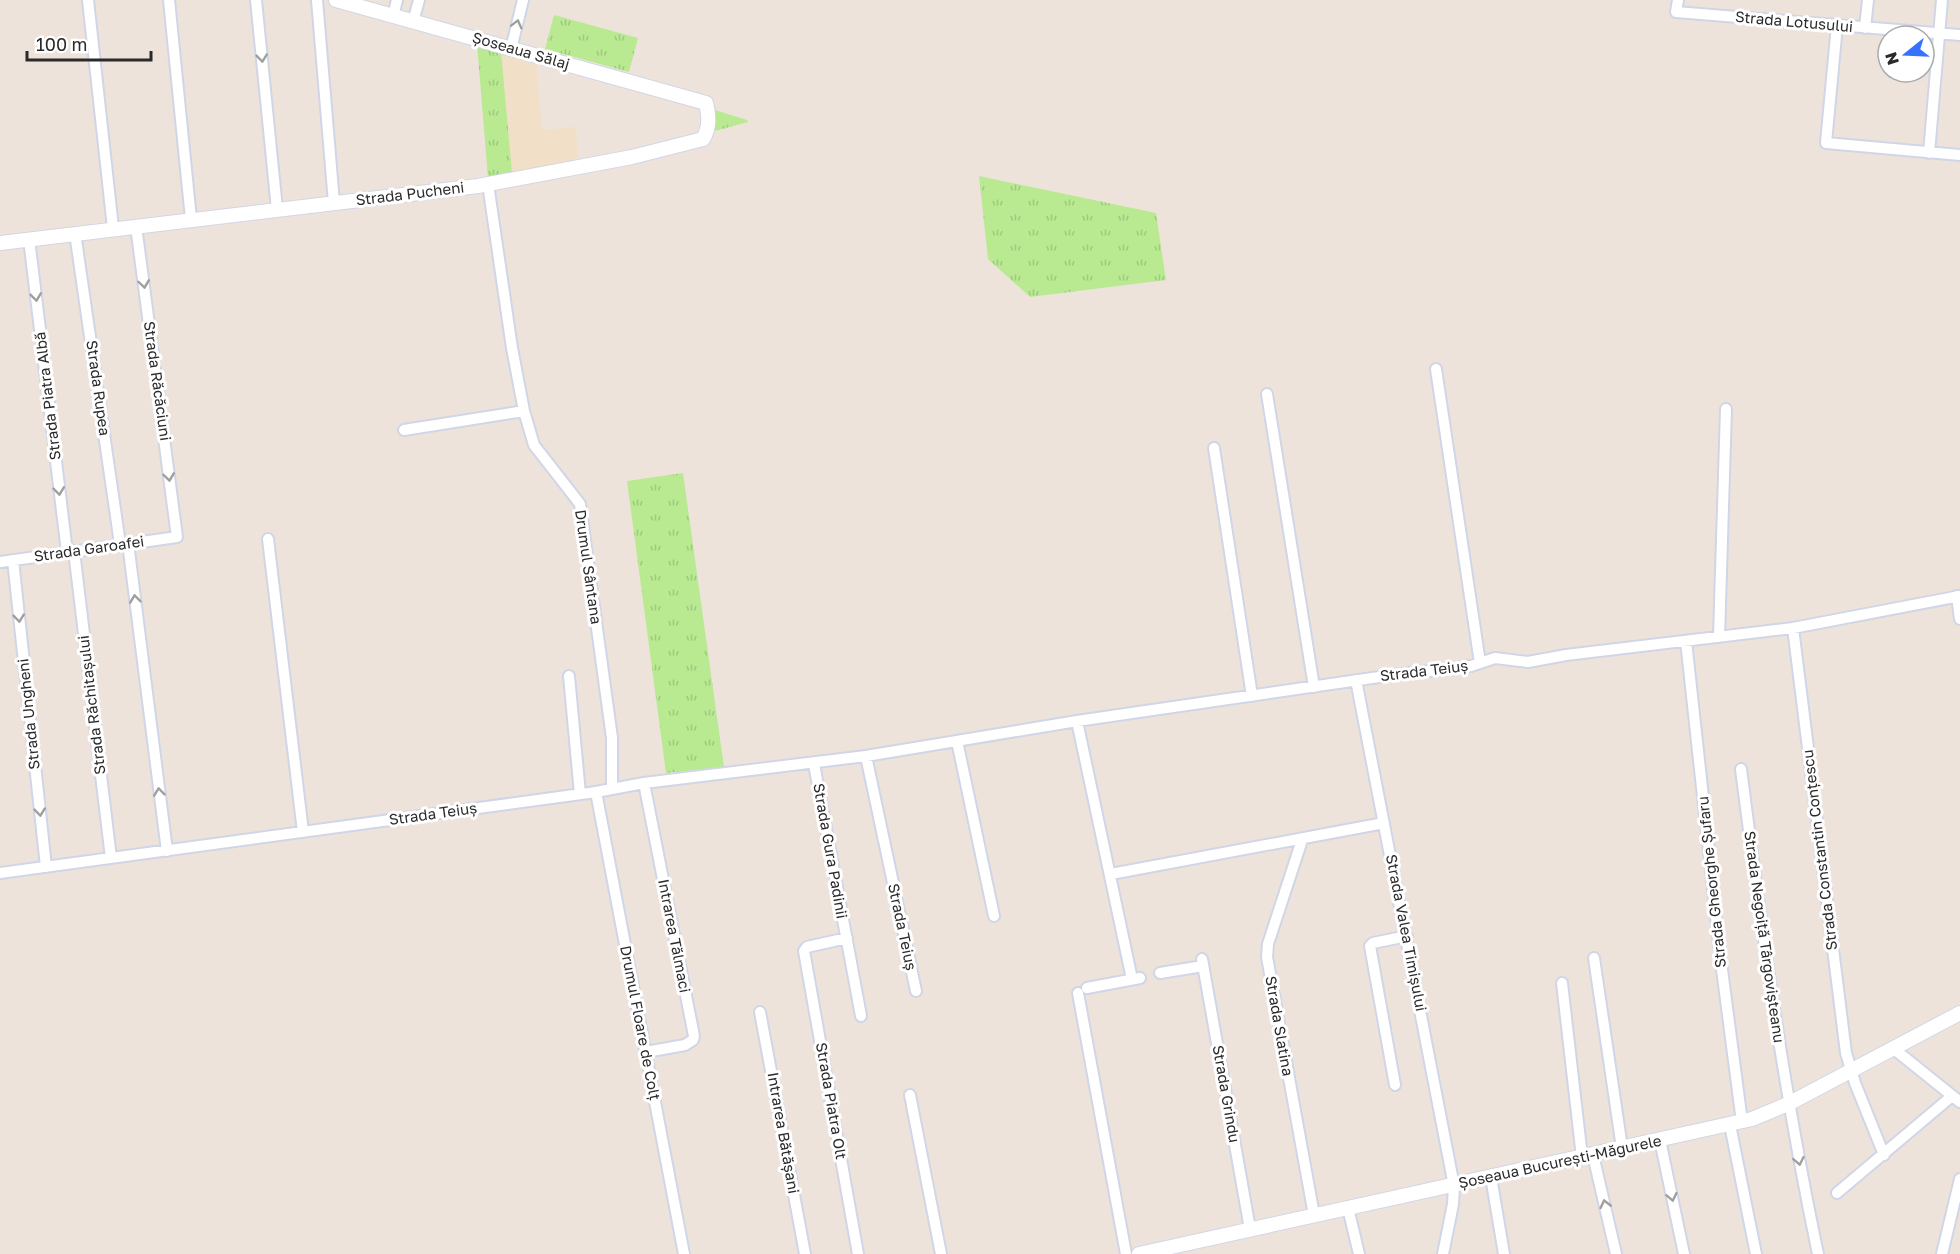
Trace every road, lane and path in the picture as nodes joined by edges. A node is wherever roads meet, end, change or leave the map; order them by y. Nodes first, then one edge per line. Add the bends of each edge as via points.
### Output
1 (88, 0) edge
2 (169, 0) edge
3 (256, 0) edge
4 (316, 0) edge
5 (336, 0) edge
6 (397, 0) edge
7 (419, 0) edge
8 (523, 0) edge
9 (1678, 0) edge
10 (1868, 0) edge
11 (1942, 0) edge
12 (393, 16) junction
13 (413, 21) junction
14 (1837, 25) junction
15 (1865, 28) junction
16 (1940, 33) junction
17 (1960, 35) edge
18 (511, 49) junction
19 (703, 139) joint
20 (1929, 153) junction
21 (1960, 155) edge
22 (488, 184) junction
23 (334, 203) junction
24 (277, 209) junction
25 (191, 219) junction
26 (136, 226) junction
27 (113, 228) junction
28 (75, 233) junction
29 (29, 239) junction
30 (0, 243) edge
31 (1436, 369) dead end
32 (1267, 394) dead end
33 (1726, 409) dead end
34 (524, 411) junction
35 (404, 430) dead end
36 (1214, 448) dead end
37 (177, 537) joint
38 (268, 539) dead end
39 (124, 543) junction
40 (70, 551) junction
41 (13, 560) junction
42 (0, 562) edge
43 (1958, 596) edge
44 (1960, 620) edge
45 (1792, 628) junction
46 (1719, 637) junction
47 (1686, 641) junction
48 (1480, 663) junction
49 (569, 676) dead end
50 (1356, 680) junction
51 (1314, 687) junction
52 (1252, 696) junction
53 (1077, 721) junction
54 (957, 741) junction
55 (866, 756) junction
56 (814, 764) junction
57 (1741, 769) dead end
58 (644, 783) junction
59 (612, 789) junction
60 (596, 792) junction
61 (580, 794) junction
62 (1384, 823) junction
63 (303, 832) junction
64 (1302, 840) junction
65 (166, 850) junction
66 (111, 858) junction
67 (46, 867) junction
68 (0, 873) edge
69 (1111, 874) junction
70 (994, 916) dead end
71 (1407, 936) junction
72 (847, 938) junction
73 (805, 949) joint
74 (1594, 958) dead end
75 (1160, 974) dead end
76 (1562, 983) dead end
77 (916, 991) dead end
78 (760, 1012) dead end
79 (1960, 1013) edge
80 (861, 1016) dead end
81 (1894, 1049) junction
82 (646, 1052) junction
83 (1851, 1071) junction
84 (1395, 1084) dead end
85 (910, 1095) dead end
86 (1956, 1099) edge
87 (1788, 1104) junction
88 (1108, 1119) dead end
89 (1736, 1124) junction
90 (1660, 1140) junction
91 (1622, 1148) junction
92 (1884, 1155) junction
93 (1588, 1156) junction
94 (1491, 1177) junction
95 (1960, 1179) edge
96 (1454, 1186) junction
97 (1838, 1192) dead end
98 (1348, 1208) junction
99 (1314, 1215) junction
100 (1250, 1229) junction
101 (1173, 1250) edge
102 (684, 1254) edge
103 (805, 1254) edge
104 (858, 1254) edge
105 (941, 1254) edge
106 (1126, 1254) edge
107 (1132, 1254) edge
108 (1139, 1254) edge
109 (1359, 1254) edge
110 (1443, 1254) edge
111 (1504, 1254) edge
112 (1616, 1254) edge
113 (1684, 1254) edge
114 (1756, 1254) edge
115 (1818, 1254) edge
116 (1942, 1254) edge

1 - 27 street
2 - 25 street
3 -> 24 street
4 - 23 street
5 - 12 street, Șoseaua Sălaj
6 - 12 street
7 - 13 street
18 -> 8 street
9 - 14 street, Strada Lotusului via 1676,12
10 - 15 street
11 - 16 street
12 - 13 street, Șoseaua Sălaj
13 - 18 street, Șoseaua Sălaj
14 - 15 street, Strada Lotusului
14 - 20 street via 1826,143
15 - 16 street, Strada Lotusului
16 - 17 street, Strada Lotusului
16 - 20 street
18 - 19 street, Șoseaua Sălaj via 706,103 709,120
19 - 22 street, Strada Pucheni via 632,157
20 - 21 street
22 - 23 street, Strada Pucheni
22 - 34 street, Drumul Sântana
23 - 24 street, Strada Pucheni
24 - 25 street, Strada Pucheni
25 - 26 street, Strada Pucheni
26 - 27 street, Strada Pucheni
26 -> 37 street, Strada Răcăciuni
27 - 28 street, Strada Pucheni
28 - 29 street, Strada Pucheni
28 - 39 street, Strada Rupea
29 - 30 street, Strada Pucheni
29 -> 40 street, Strada Piatra Albă
31 - 48 street
32 - 51 street
33 - 46 street
34 - 35 street
34 - 59 street, Drumul Sântana via 534,445 580,504 612,738
36 - 52 street
37 - 39 street, Strada Garoafei
38 - 63 street
39 - 40 street, Strada Garoafei
65 -> 39 street, Strada Rupea
40 - 41 street, Strada Garoafei
40 - 66 street, Strada Răchitașului
41 - 42 street, Strada Garoafei
41 -> 67 street, Strada Ungheni
43 - 44 street
43 - 45 street, Strada Teiuș
45 - 46 street, Strada Teiuș
45 - 83 street, Strada Constantin Conțescu via 1838,1002
46 - 47 street, Strada Teiuș
47 - 48 street, Strada Teiuș via 1528,662 1499,658
47 - 89 street, Strada Gheorghe Șufaru
48 - 50 street, Strada Teiuș
49 - 61 street
50 - 51 street, Strada Teiuș
50 - 62 street, Strada Valea Timișului
51 - 52 street, Strada Teiuș
52 - 53 street, Strada Teiuș
53 - 54 street, Strada Teiuș
53 - 69 street
54 - 55 street, Strada Teiuș
54 - 70 street
55 - 56 street, Strada Teiuș
55 - 77 street, Strada Teiuș
56 - 58 street, Strada Teiuș
56 - 72 street, Strada Gura Padinii
57 - 87 street, Strada Negoiță Târgovișteanu
58 - 59 street, Strada Teiuș
58 - 82 street, Intrarea Tălmaci via 694,1036 685,1046
59 - 60 street, Strada Teiuș
60 - 61 street, Strada Teiuș
60 - 82 street, Drumul Floare de Colț
61 - 63 street, Strada Teiuș
62 - 64 street
62 - 71 street, Strada Valea Timișului
63 - 65 street, Strada Teiuș
64 - 69 street
64 - 99 street, Strada Slatina via 1267,957
65 - 66 street, Strada Teiuș
66 - 67 street, Strada Teiuș
67 - 68 street, Strada Teiuș
69 - 106 street via 1136,978 1082,991
71 - 84 street via 1370,946
71 - 96 street, Strada Valea Timișului
72 - 73 street, Strada Gura Padinii
72 - 80 street, Strada Gura Padinii
73 - 104 street, Strada Piatra Olt
74 - 91 street
75 - 100 street, Strada Grindu via 1203,962
76 - 93 street
78 - 103 street, Intrarea Bătășani
79 - 81 street, Șoseaua București-Măgurele
81 - 83 street, Șoseaua București-Măgurele
81 - 86 street
82 - 102 street, Drumul Floare de Colț
83 - 87 street, Șoseaua București-Măgurele
83 - 92 street, Strada Constantin Conțescu
85 - 105 street
86 - 92 street
87 - 89 street, Șoseaua București-Măgurele
87 -> 115 street, Strada Negoiță Târgovișteanu
88 - 107 street
89 - 90 street, Șoseaua București-Măgurele
89 - 114 street, Strada Gheorghe Șufaru
90 - 91 street, Șoseaua București-Măgurele
90 -> 113 street
91 - 93 street, Șoseaua București-Măgurele
92 - 97 street
93 - 94 street, Șoseaua București-Măgurele
112 -> 93 street
94 - 96 street, Șoseaua București-Măgurele
94 - 111 street
95 - 116 street
96 - 98 street, Șoseaua București-Măgurele
96 - 110 street, Strada Valea Timișului
98 - 99 street, Șoseaua București-Măgurele
98 - 109 street
99 - 100 street, Șoseaua București-Măgurele
100 - 101 street, Șoseaua București-Măgurele
101 - 108 street, Șoseaua București-Măgurele

